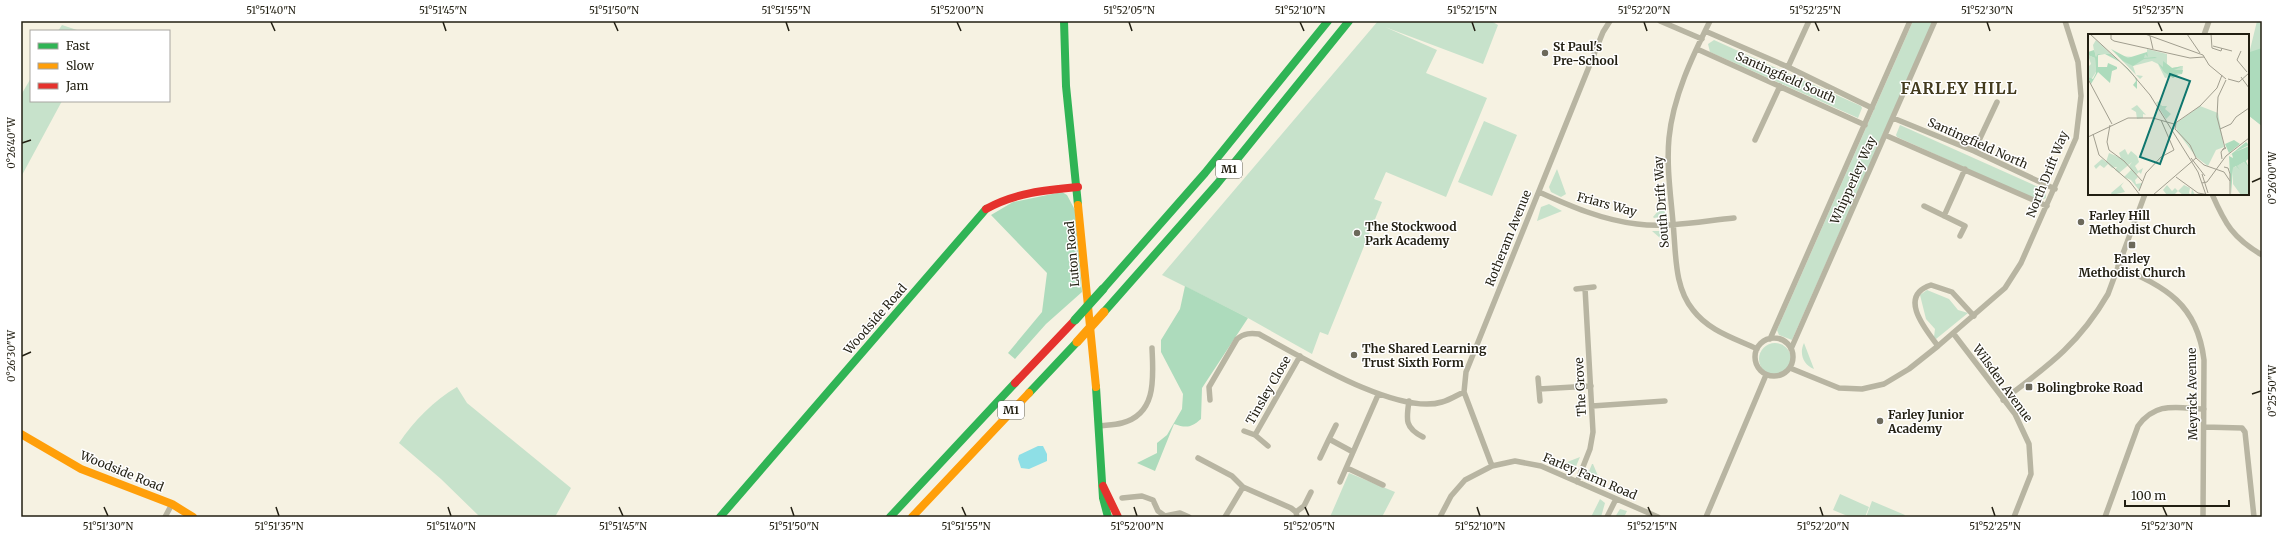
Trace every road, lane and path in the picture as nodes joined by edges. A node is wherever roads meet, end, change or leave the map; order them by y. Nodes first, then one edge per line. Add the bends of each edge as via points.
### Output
1 (1064, 21) edge
2 (1328, 21) edge
3 (1349, 21) edge
4 (1610, 21) edge
5 (1660, 21) edge
6 (1710, 21) edge
7 (1808, 21) edge
8 (1910, 21) edge
9 (1935, 21) edge
10 (2065, 21) edge
11 (2209, 21) edge
12 (1705, 31) junction
13 (2204, 34) edge
14 (1702, 39) junction
15 (1697, 49) junction
16 (1788, 67) junction
17 (1780, 86) junction
18 (1996, 102) dead end
19 (1872, 108) junction
20 (1893, 118) junction
21 (1865, 125) junction
22 (1885, 135) junction
23 (1755, 140) dead end
24 (1974, 151) junction
25 (1965, 169) junction
26 (1078, 186) junction
27 (2055, 189) junction
28 (1539, 192) junction
29 (2145, 195) edge
30 (2212, 195) edge
31 (1924, 206) dead end
32 (2047, 206) junction
33 (1944, 216) junction
34 (1734, 218) dead end
35 (1673, 223) junction
36 (1960, 236) dead end
37 (2262, 255) edge
38 (2118, 266) junction
39 (1594, 287) dead end
40 (1576, 288) dead end
41 (1585, 288) junction
42 (1974, 316) junction
43 (1953, 333) junction
44 (1770, 339) junction
45 (1938, 346) junction
46 (1152, 348) dead end
47 (1791, 348) junction
48 (1757, 349) junction
49 (1300, 356) junction
50 (1790, 368) junction
51 (1766, 375) junction
52 (1538, 378) dead end
53 (1591, 386) junction
54 (1539, 389) junction
55 (1464, 392) junction
56 (1378, 395) junction
57 (1210, 400) dead end
58 (2003, 400) junction
59 (1408, 401) junction
60 (1540, 401) dead end
61 (1664, 401) dead end
62 (1592, 406) junction
63 (2204, 409) junction
64 (1336, 425) dead end
65 (1098, 426) junction
66 (2204, 427) junction
67 (1244, 431) dead end
68 (21, 434) edge
69 (1255, 435) junction
70 (1423, 437) dead end
71 (1329, 439) junction
72 (1268, 446) dead end
73 (1353, 452) junction
74 (1198, 458) dead end
75 (1320, 458) dead end
76 (1492, 466) junction
77 (1347, 468) junction
78 (1340, 482) dead end
79 (1577, 482) junction
80 (1383, 484) dead end
81 (1103, 485) junction
82 (1243, 487) junction
83 (1311, 492) dead end
84 (1122, 498) dead end
85 (1616, 499) junction
86 (172, 504) junction
87 (1297, 515) edge
88 (165, 517) edge
89 (193, 517) edge
90 (720, 517) edge
91 (890, 517) edge
92 (912, 517) edge
93 (1108, 517) edge
94 (1118, 517) edge
95 (1189, 517) edge
96 (1224, 517) edge
97 (1440, 517) edge
98 (1607, 517) edge
99 (1658, 517) edge
100 (1706, 517) edge
101 (2014, 517) edge
102 (2105, 517) edge
103 (2203, 517) edge
104 (2254, 517) edge

1 - 26 main road, Luton Road via 1066,86
2 - 91 main road, M1, bridge via 1205,173 1103,289
3 - 92 main road, M1, bridge via 1216,184 1104,312
4 - 28 street, Rotheram Avenue
5 - 14 street
6 - 12 street, South Drift Way
7 - 16 street
8 - 19 street, Whipperley Way
9 - 20 street, Whipperley Way
10 - 27 street, North Drift Way via 2078,62 2081,96 2076,138
11 - 13 street
12 - 14 street, South Drift Way
12 - 16 street, Santingfield South
14 - 15 street, South Drift Way
15 - 17 street, Santingfield South
15 - 35 street, South Drift Way via 1679,96 1669,137
16 - 19 street, Santingfield South
17 - 21 street, Santingfield South
17 - 23 street
18 - 24 street
19 - 21 street, Whipperley Way
20 - 22 street, Whipperley Way
20 - 24 street, Santingfield North
21 - 44 street, Whipperley Way
22 - 25 street
22 - 47 street, Whipperley Way
24 - 27 street, Santingfield North
25 - 32 street
25 - 33 street
26 - 65 main road, Luton Road
26 - 90 main road, Woodside Road via 1025,192 1003,199 984,210
27 - 32 street, North Drift Way
28 - 35 street, Friars Way via 1601,217 1638,224
28 - 55 street, Rotheram Avenue via 1466,372
29 - 38 street
30 - 37 street via 2231,232 2245,245
31 - 33 street
32 - 42 street, North Drift Way via 2021,263 2005,288
33 - 36 street via 1965,226
34 - 35 street, Friars Way
35 - 48 street, South Drift Way via 1678,273 1692,309 1712,328
38 - 58 street via 2108,294 2081,334 2049,365
38 - 63 street, Meyrick Avenue via 2155,283 2190,313 2202,341
39 - 41 street
40 - 41 street
41 - 53 street, The Grove
42 - 43 street, North Drift Way
42 - 45 street via 1952,292 1931,285 1917,295 1915,300 1918,320
43 - 45 street, North Drift Way
43 - 58 street, Wilsden Avenue
44 - 47 street via 1782,340
44 - 48 street
45 - 50 street, North Drift Way via 1909,369 1884,384 1862,390 1839,388
46 - 65 street via 1152,389 1146,407 1129,421
47 - 50 street via 1793,358
48 - 51 street via 1756,361
49 - 56 street, Tinsley Close
49 - 57 street, Tinsley Close via 1259,334 1242,335 1237,339 1209,387
49 - 69 street, Tinsley Close
50 - 51 street via 1777,376
51 - 100 street
52 - 54 street
53 - 54 street
53 - 62 street, The Grove
54 - 60 street
55 - 59 street, Tinsley Close via 1442,402
55 - 76 street, Rotheram Avenue
56 - 59 street, Tinsley Close
56 - 73 street
58 - 101 street, Wilsden Avenue via 2025,431 2032,459 2031,474
59 - 70 street via 1409,425 1413,432
61 - 62 street
62 - 79 street, The Grove via 1592,439
63 - 66 street, Meyrick Avenue
63 - 102 street via 2166,407 2157,409 2145,417 2138,426
64 - 71 street
65 - 81 main road, Luton Road
66 - 103 street, Meyrick Avenue
66 - 104 street via 2242,428 2246,432
67 - 69 street, Tinsley Close
68 - 86 main road, Woodside Road via 81,469
69 - 72 street, Tinsley Close
71 - 73 street
71 - 75 street
73 - 77 street
74 - 82 street via 1232,476
76 - 79 street, Farley Farm Road via 1515,461 1531,463
76 - 97 street, Farley Farm Road via 1460,484
77 - 78 street
77 - 80 street
79 - 85 street, Farley Farm Road
81 - 93 main road, Luton Road
81 - 94 main road, Luton Road
82 - 87 street via 1284,505
82 - 96 street
83 - 87 street
84 - 95 street via 1146,496 1155,502 1158,510 1165,516 1180,513
85 - 98 street
85 - 99 street, Farley Farm Road
86 - 88 street
86 - 89 main road, Woodside Road

